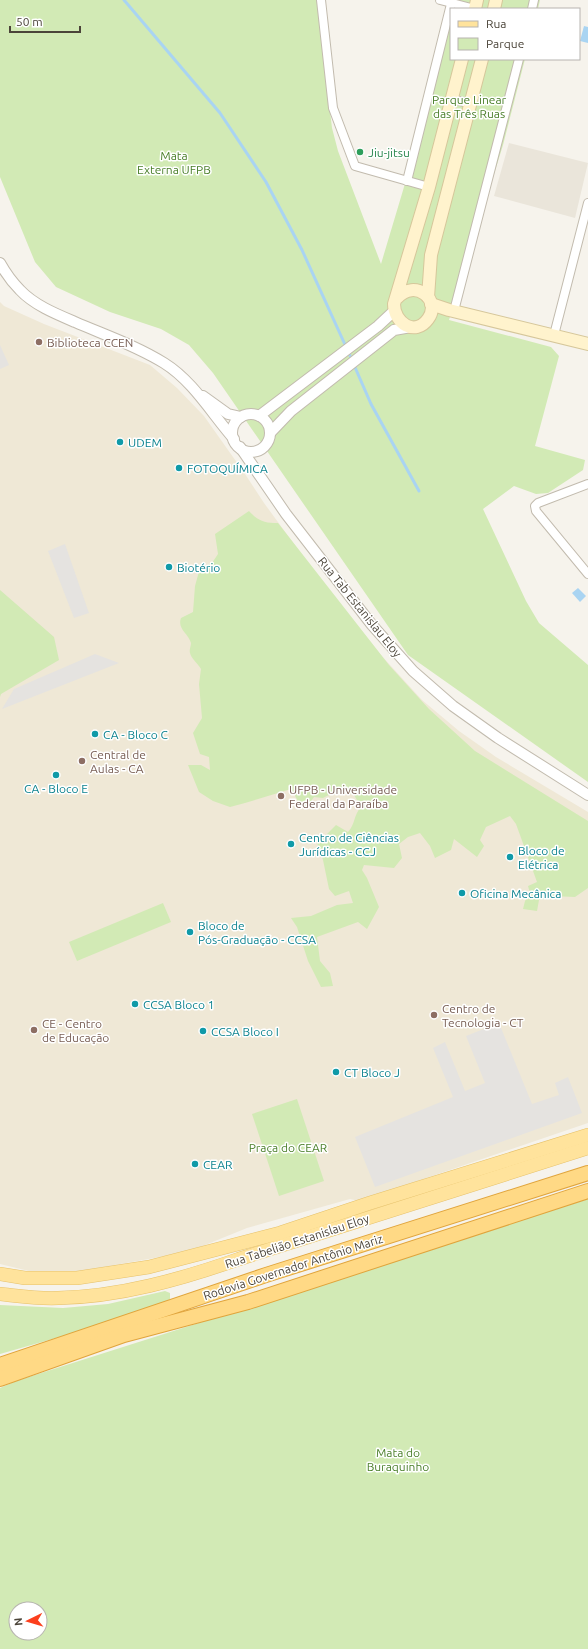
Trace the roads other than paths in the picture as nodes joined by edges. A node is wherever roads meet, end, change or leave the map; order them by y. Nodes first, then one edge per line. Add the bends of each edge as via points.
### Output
1 (321, 0) edge
2 (440, 0) edge
3 (452, 1) edge
4 (472, 8) edge
5 (450, 9) edge
6 (462, 60) edge
7 (482, 60) edge
8 (519, 60) edge
9 (452, 99) junction
10 (471, 104) junction
11 (407, 181) junction
12 (429, 187) junction
13 (588, 204) edge
14 (0, 263) edge
15 (397, 298) junction
16 (429, 300) junction
17 (452, 310) junction
18 (394, 311) junction
19 (426, 321) junction
20 (412, 327) junction
21 (554, 335) junction
22 (588, 344) edge
23 (195, 391) junction
24 (259, 416) junction
25 (241, 417) junction
26 (270, 433) junction
27 (237, 443) junction
28 (258, 450) junction
29 (588, 483) edge
30 (265, 486) junction
31 (588, 574) edge
32 (588, 795) edge
33 (588, 1135) edge
34 (588, 1148) edge
35 (588, 1173) edge
36 (588, 1191) edge
37 (0, 1274) edge
38 (0, 1294) edge
39 (0, 1365) edge
40 (0, 1379) edge

1 - 11 street via 333,108 355,166
2 - 3 street
3 - 4 street
5 - 11 street
6 - 9 main road
7 - 10 main road
8 - 17 street
9 - 10 street
9 - 12 main road
10 - 16 main road via 431,255
11 - 12 street
12 - 15 main road
13 - 21 street
14 - 23 street, Rua Tab Estanislau Eloy via 20,290 36,302 164,363
15 - 16 main road via 406,290 412,289 423,292
15 - 18 main road
16 - 17 main road
16 - 19 main road via 431,311
17 - 19 main road
17 - 21 main road
18 - 20 main road via 400,322
18 - 24 street via 378,326
19 - 20 main road
20 - 26 street via 394,330 291,411
21 - 22 main road
23 - 25 street, Rua Tab Estanislau Eloy via 228,414
23 - 27 street, Rua Tab Estanislau Eloy
24 - 25 street via 250,414
24 - 26 street via 267,423
25 - 27 street via 234,425 233,434
26 - 28 street via 267,444
27 - 28 street via 248,451
27 - 30 street, Rua Tab Estanislau Eloy
28 - 30 street, Rua Tab Estanislau Eloy via 258,464
29 - 31 street via 535,506 536,511
30 - 32 street, Rua Tab Estanislau Eloy via 372,625 413,671 453,706 498,738
33 - 37 main road, Rua Tabelião Estanislau Eloy via 280,1233 149,1267 77,1278 25,1278
34 - 38 main road, Rua Tabelião Estanislau Eloy via 188,1277 89,1296 57,1299
35 - 39 highway, Rodovia Governador Antônio Mariz via 266,1275
36 - 40 highway, Rodovia Governador Antônio Mariz via 248,1302 124,1335

